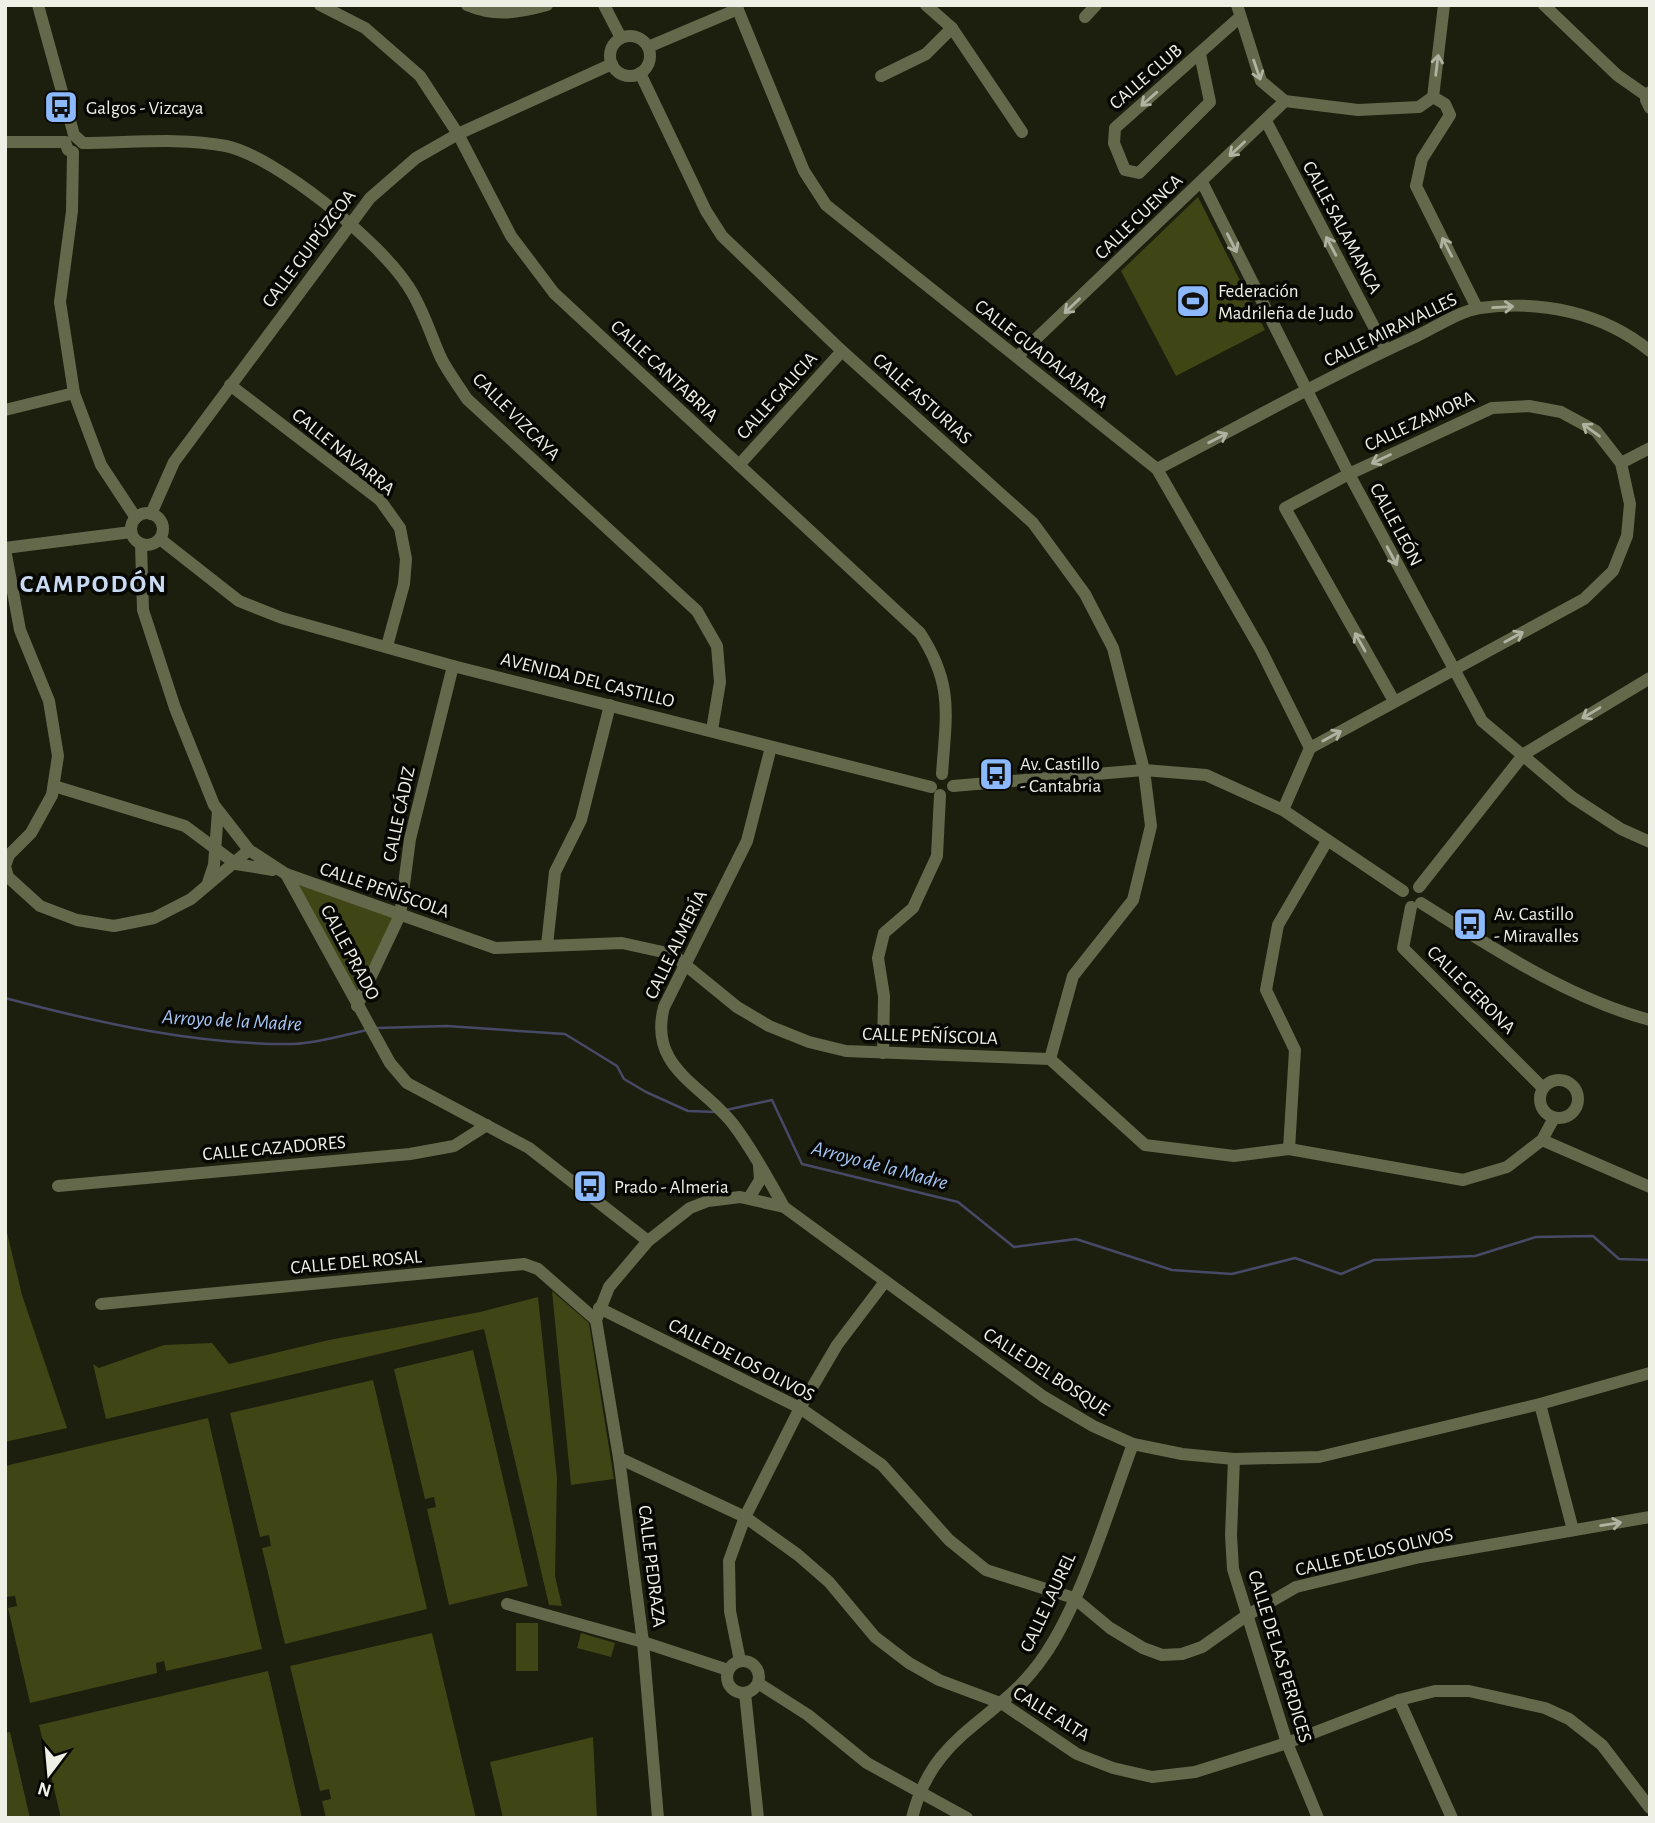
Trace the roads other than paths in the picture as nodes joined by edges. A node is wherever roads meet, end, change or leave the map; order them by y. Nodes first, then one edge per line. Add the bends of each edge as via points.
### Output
1 (38, 5) edge
2 (320, 5) edge
3 (467, 5) edge
4 (547, 5) edge
5 (604, 5) edge
6 (926, 5) edge
7 (1096, 5) edge
8 (1444, 5) edge
9 (1544, 5) edge
10 (737, 7) edge
11 (1238, 11) edge
12 (1084, 18) dead end
13 (952, 28) junction
14 (621, 38) junction
15 (648, 47) junction
16 (1200, 54) junction
17 (612, 64) junction
18 (640, 73) junction
19 (881, 76) dead end
20 (1433, 97) junction
21 (1649, 99) edge
22 (1285, 101) junction
23 (1266, 121) junction
24 (1023, 132) dead end
25 (458, 134) junction
26 (5, 142) edge
27 (74, 143) junction
28 (1202, 182) junction
29 (351, 222) junction
30 (1477, 308) junction
31 (1386, 350) junction
32 (842, 351) junction
33 (1650, 351) edge
34 (1017, 358) junction
35 (230, 385) junction
36 (1307, 391) junction
37 (74, 393) junction
38 (5, 410) edge
39 (1650, 448) edge
40 (1621, 463) junction
41 (739, 465) junction
42 (1157, 469) junction
43 (1349, 474) junction
44 (151, 514) junction
45 (136, 517) junction
46 (131, 532) junction
47 (160, 539) junction
48 (141, 544) junction
49 (5, 548) edge
50 (387, 646) junction
51 (453, 666) junction
52 (1454, 670) junction
53 (1650, 678) edge
54 (1394, 702) junction
55 (610, 705) junction
56 (712, 730) junction
57 (771, 747) junction
58 (1310, 748) junction
59 (1524, 754) junction
60 (1144, 771) junction
61 (942, 774) junction
62 (54, 786) junction
63 (953, 786) junction
64 (936, 791) junction
65 (1283, 810) junction
66 (218, 811) junction
67 (185, 826) junction
68 (217, 828) junction
69 (232, 831) junction
70 (1327, 841) junction
71 (1650, 842) edge
72 (215, 849) junction
73 (249, 850) junction
74 (236, 864) junction
75 (281, 872) junction
76 (206, 887) junction
77 (1419, 887) junction
78 (1403, 891) junction
79 (1416, 905) junction
80 (400, 915) junction
81 (547, 945) junction
82 (686, 963) junction
83 (357, 1006) junction
84 (1650, 1020) edge
85 (883, 1053) junction
86 (1049, 1059) junction
87 (1543, 1088) junction
88 (1554, 1118) junction
89 (487, 1125) junction
90 (1542, 1140) junction
91 (1289, 1149) junction
92 (58, 1186) dead end
93 (1650, 1187) edge
94 (762, 1193) junction
95 (648, 1241) junction
96 (884, 1283) junction
97 (101, 1304) dead end
98 (597, 1314) junction
99 (1650, 1373) edge
100 (1540, 1404) junction
101 (800, 1408) junction
102 (1132, 1444) junction
103 (619, 1458) junction
104 (1234, 1459) junction
105 (744, 1517) junction
106 (1650, 1517) edge
107 (1573, 1530) junction
108 (1074, 1598) junction
109 (507, 1604) dead end
110 (1246, 1616) junction
111 (643, 1642) junction
112 (740, 1661) junction
113 (728, 1670) junction
114 (758, 1683) junction
115 (745, 1693) junction
116 (1399, 1700) junction
117 (1003, 1704) junction
118 (1287, 1743) junction
119 (919, 1792) junction
120 (1650, 1808) edge
121 (659, 1818) edge
122 (758, 1818) edge
123 (912, 1818) edge
124 (967, 1818) edge
125 (1318, 1818) edge
126 (1451, 1818) edge

1 - 27 street
2 - 25 street, CALLE CANTABRIA via 365,28 420,76
3 - 4 street via 511,14
5 - 14 street
6 - 13 street
7 - 12 street
20 -> 8 street
9 - 21 street
10 - 15 street
10 - 34 street, CALLE GUADALAJARA via 804,171 826,205
11 - 16 street, CALLE CLUB
11 -> 22 street via 1261,81
13 - 19 street via 926,54
13 - 24 street
14 - 15 street via 638,38
14 - 17 street via 611,48
15 - 18 street via 649,63
16 -> 16 street, CALLE CLUB via 1115,128 1114,144 1125,170 1139,173 1210,102
17 - 18 street via 621,74
17 - 25 street, CALLE GUIPÚZCOA
18 - 32 street, CALLE ASTURIAS via 722,236
20 - 22 street via 1419,107 1358,110
30 -> 20 street via 1416,186 1423,159 1450,115 1445,104
22 - 23 street, CALLE CUENCA
23 -> 28 street, CALLE CUENCA
31 -> 23 street, CALLE SALAMANCA
25 - 29 street, CALLE GUIPÚZCOA via 416,158 370,198
25 - 41 street, CALLE CANTABRIA via 511,236 549,286
26 - 27 street, CALLE VIZCAYA
27 - 29 street, CALLE VIZCAYA via 225,146 261,160
27 - 37 street via 72,211 61,302
28 -> 34 street, CALLE CUENCA
28 -> 36 street, CALLE LEÓN
29 - 35 street, CALLE GUIPÚZCOA
29 - 56 street, CALLE VIZCAYA via 407,284 442,360 467,398 697,611 717,646 720,682
30 - 31 street, CALLE MIRAVALLES
30 -> 33 street, CALLE MIRAVALLES via 1533,306 1581,313 1629,334
31 - 36 street, CALLE MIRAVALLES
32 - 41 street, CALLE GALICIA
32 - 60 street, CALLE ASTURIAS via 1033,523 1085,594 1113,648
34 - 42 street, CALLE GUADALAJARA
35 - 44 street, CALLE GUIPÚZCOA via 174,462
35 - 50 street, CALLE NAVARRA via 380,500 400,528 407,559
42 -> 36 street, CALLE MIRAVALLES
36 - 43 street, CALLE LEÓN
37 - 38 street
37 - 45 street via 101,465
39 - 40 street
40 -> 43 street, CALLE ZAMORA via 1596,431 1561,412 1529,406 1492,408
52 -> 40 street, CALLE ZAMORA via 1584,599 1613,571 1627,536 1629,514
41 - 61 street, CALLE CANTABRIA via 920,633 937,659 947,696
42 - 58 street, CALLE GUADALAJARA via 1261,650
43 -> 52 street, CALLE LEÓN
54 -> 43 street, CALLE ZAMORA via 1285,508
44 - 45 street
44 - 47 street via 162,524
45 - 46 street
46 - 48 street
46 - 49 street
47 - 48 street
47 - 50 street, AVENIDA DEL CASTILLO via 239,601
48 - 66 street, CALLE PRADO via 143,610
49 - 62 street via 20,630 54,722 58,756
50 - 51 street, AVENIDA DEL CASTILLO
51 - 55 street, AVENIDA DEL CASTILLO
51 - 80 street, CALLE CÁDIZ via 410,839
52 - 54 street, CALLE ZAMORA
52 - 59 street, CALLE LEÓN via 1482,721
53 -> 59 street
58 -> 54 street, CALLE ZAMORA
55 - 56 street, AVENIDA DEL CASTILLO
55 - 81 street via 581,820 555,872
56 - 57 street, AVENIDA DEL CASTILLO
57 - 64 street, AVENIDA DEL CASTILLO
57 - 82 street, CALLE ALMERÍA via 747,841
58 - 65 street
59 - 71 street, CALLE LEÓN via 1572,797
59 - 77 street
60 - 63 street
60 - 65 street via 1206,775
60 - 86 street, CALLE ASTURIAS via 1151,827 1133,900 1073,976
61 - 63 street via 949,776
61 - 64 street via 933,778
62 - 67 street
62 - 76 street via 31,833 9,855 5,866 8,877 40,906 77,920 114,926 155,918
63 - 64 street via 950,792
64 - 85 street via 937,856 913,908 884,933 878,958 884,996
65 - 70 street
66 - 68 street
66 - 69 street, CALLE PRADO
67 - 68 street
67 - 72 street
68 - 69 street
68 - 72 street
69 - 73 street, CALLE PRADO
70 - 78 street
70 - 91 street via 1278,925 1266,990 1295,1050
72 - 74 street
72 - 76 street
73 - 74 street
73 - 75 street, CALLE PRADO
74 - 75 street
74 - 76 street
75 - 80 street, CALLE PEÑÍSCOLA
75 - 83 street, CALLE PRADO
77 - 78 street via 1408,886
77 - 79 street via 1423,892
78 - 79 street via 1402,901
79 - 84 street via 1524,968
79 - 87 street, CALLE GERONA via 1403,947
80 - 81 street, CALLE PEÑÍSCOLA via 495,948
80 - 83 street, CALLE CÁDIZ
81 - 82 street, CALLE PEÑÍSCOLA via 622,943 672,954
82 - 85 street, CALLE PEÑÍSCOLA via 737,1007 769,1026 846,1051
82 - 94 street, CALLE ALMERÍA via 664,1007 660,1022 663,1042 681,1076 710,1098 759,1162
83 - 89 street, CALLE PRADO via 407,1083
85 - 86 street, CALLE PEÑÍSCOLA
86 - 91 street via 1145,1146 1234,1156
87 - 88 street via 1540,1106
87 - 88 street via 1565,1081 1577,1093 1576,1109
88 - 90 street
89 - 92 street, CALLE CAZADORES via 454,1146 411,1154
89 - 95 street, CALLE PRADO via 529,1148
90 - 91 street via 1507,1167 1463,1180
90 - 93 street
94 - 95 street via 690,1208
94 - 96 street, CALLE DEL BOSQUE
95 - 98 street via 609,1287
96 - 101 street via 837,1345
96 - 102 street, CALLE DEL BOSQUE via 1044,1397
97 - 98 street, CALLE DEL ROSAL via 524,1264 538,1269
98 - 101 street, CALLE DE LOS OLIVOS
98 - 103 street, CALLE PEDRAZA
99 - 100 street, CALLE DEL BOSQUE
100 - 104 street, CALLE DEL BOSQUE via 1319,1457
100 - 107 street
101 - 105 street
101 - 108 street, CALLE DE LOS OLIVOS via 882,1465 949,1540 986,1570
102 - 104 street, CALLE DEL BOSQUE
102 - 108 street, CALLE LAUREL
103 - 105 street, CALLE ALTA
103 - 111 street, CALLE PEDRAZA
104 - 110 street, CALLE DE LAS PERDICES via 1232,1558
105 - 112 street via 729,1561 730,1611
105 - 117 street, CALLE ALTA via 829,1582 875,1637 909,1663 939,1680
107 -> 106 street, CALLE DE LOS OLIVOS
107 - 110 street, CALLE DE LOS OLIVOS via 1420,1557 1296,1587
108 - 110 street, CALLE DE LOS OLIVOS via 1110,1628 1162,1654 1202,1647
108 - 117 street, CALLE LAUREL via 1047,1652
109 - 111 street
110 - 118 street, CALLE DE LAS PERDICES
111 - 113 street
111 - 121 street, CALLE PEDRAZA
112 - 113 street
112 - 114 street via 753,1664
113 - 115 street via 728,1684
114 - 115 street
114 - 119 street via 808,1714 867,1763
115 - 122 street
116 - 118 street, CALLE ALTA
116 - 120 street, CALLE ALTA via 1469,1691 1545,1708 1569,1719 1602,1745
116 - 126 street
117 - 118 street, CALLE ALTA via 1077,1754 1152,1777 1195,1772
117 - 119 street, CALLE LAUREL via 960,1734 937,1759
118 - 125 street, CALLE DE LAS PERDICES
119 - 123 street, CALLE LAUREL
119 - 124 street

